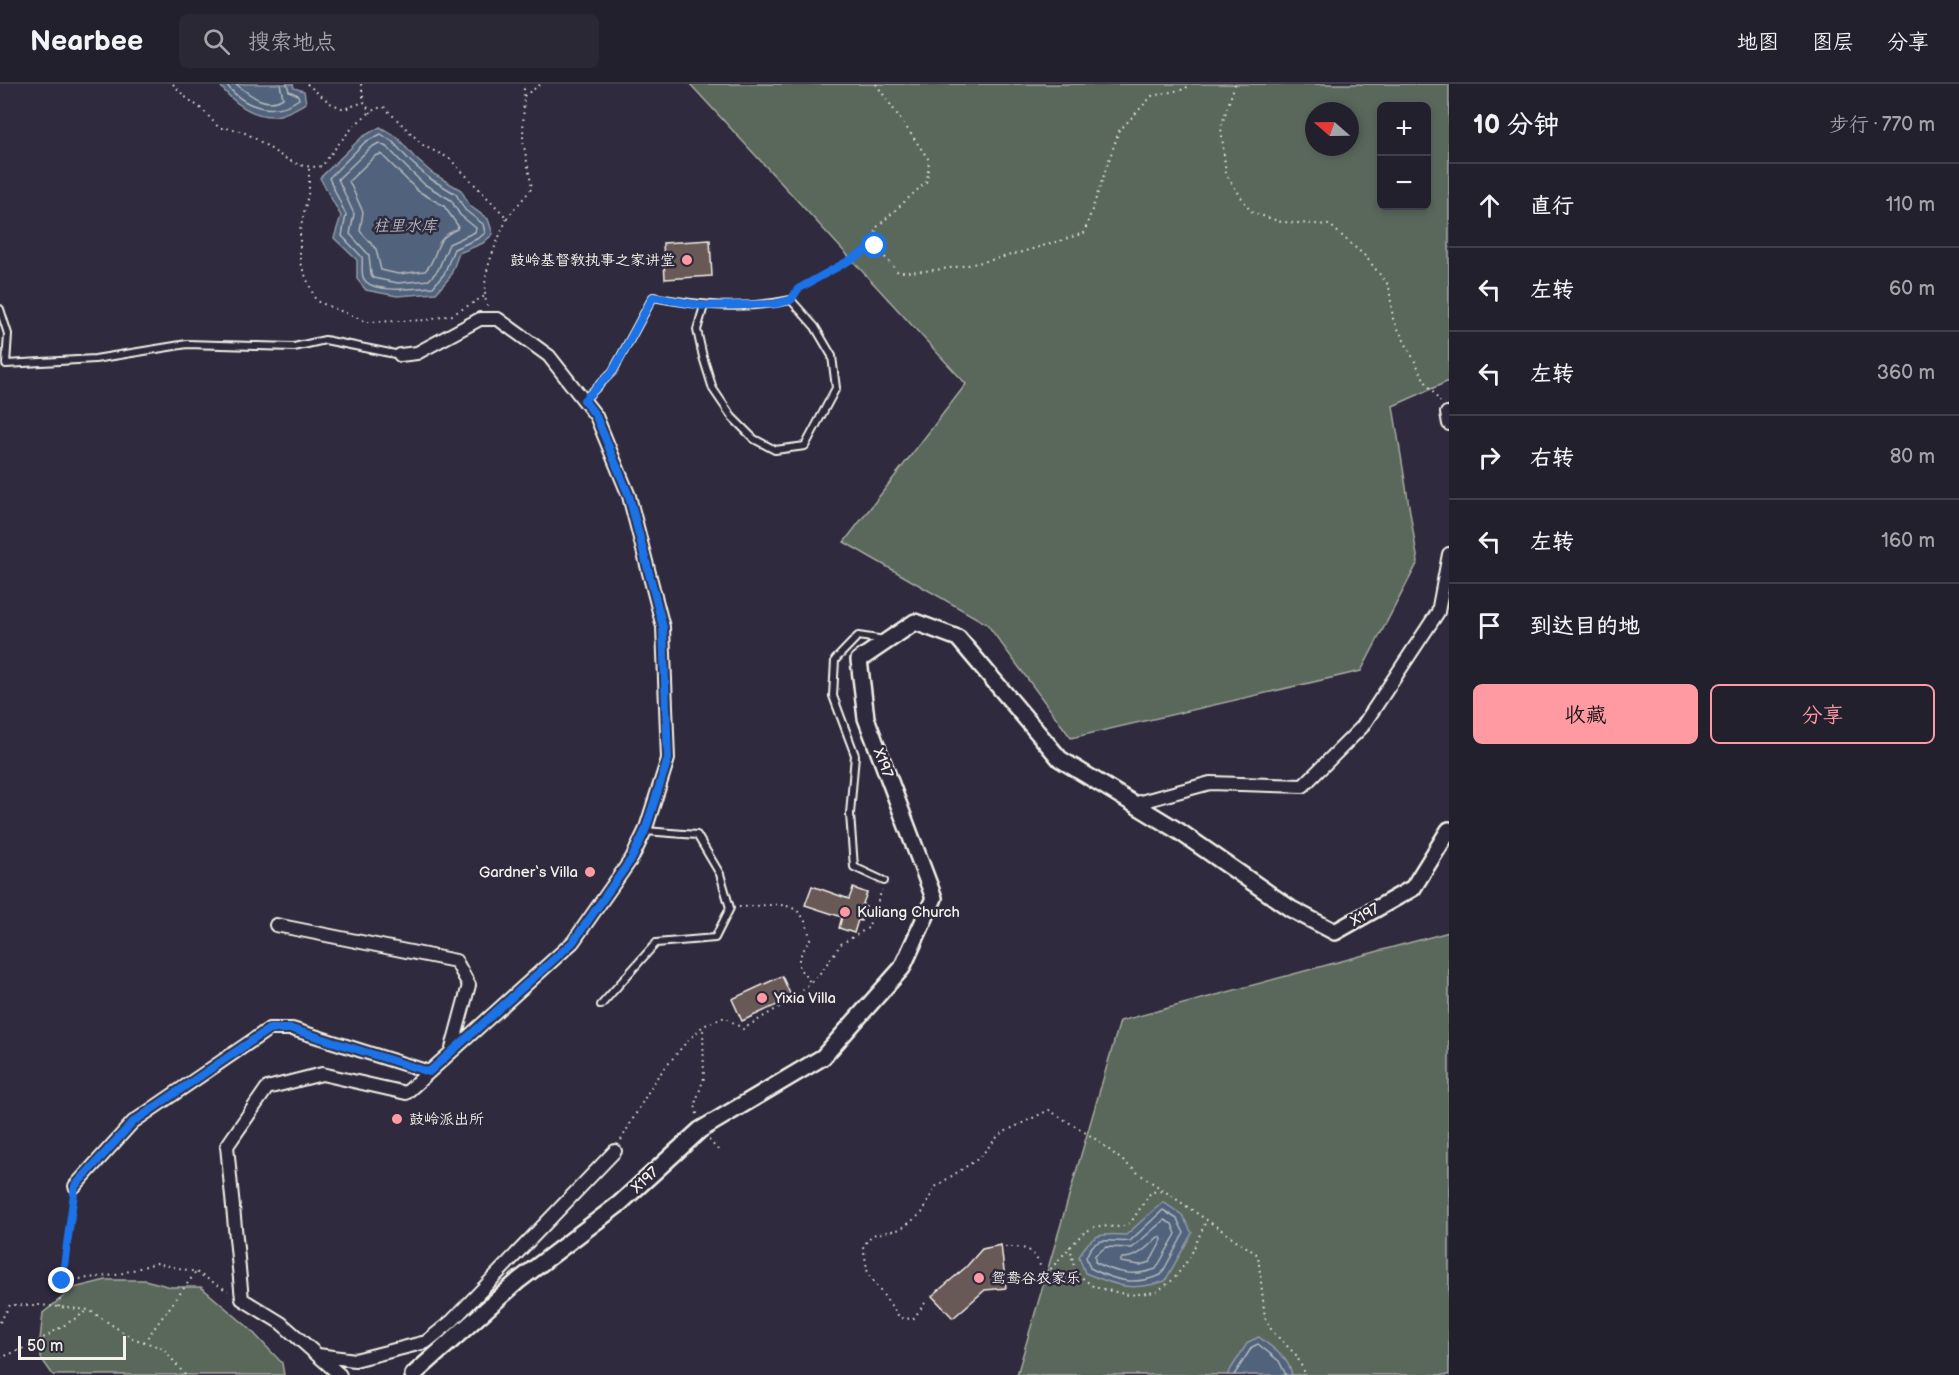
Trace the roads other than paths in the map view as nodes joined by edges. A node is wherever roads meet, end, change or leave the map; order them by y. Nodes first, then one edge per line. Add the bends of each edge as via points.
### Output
1 (704, 306) junction
2 (0, 309) edge
3 (400, 355) joint
4 (3, 366) edge
5 (584, 400) junction
6 (1449, 555) edge
7 (889, 640) junction
8 (1133, 804) junction
9 (1449, 830) edge
10 (645, 831) junction
11 (884, 881) road end
12 (276, 925) dead end
13 (601, 1005) dead end
14 (451, 1053) junction
15 (429, 1072) junction
16 (615, 1151) road end
17 (75, 1186) road end
18 (452, 1321) junction
19 (317, 1355) junction
20 (433, 1357) junction
21 (340, 1375) edge
22 (413, 1375) edge

1 - 1 lane via 791,300 815,327 832,356 836,388 805,446 775,450 754,439 732,417 713,389 696,330
1 - 5 lane via 653,297 613,371
2 - 4 lane via 8,334
3 - 4 lane via 326,340 294,347 187,344 95,359
3 - 5 street via 417,352 480,319 498,319 549,356
5 - 10 street via 596,416 629,496 663,627 668,759
6 - 8 street via 1437,612 1362,727 1304,786 1210,783
7 - 8 street, X197 / X197 via 915,622 958,638 1060,759
7 - 11 lane via 858,636 835,660 833,696 855,755 850,814 854,867
7 - 20 street, X197 / X197 via 859,660 866,717 934,898 902,968 823,1057 700,1130 619,1204 518,1281
8 - 9 street, X197 / X197 via 1291,909 1335,932 1413,888
10 - 13 lane via 697,836 720,874 730,908 716,938 656,943
10 - 14 street via 632,858 573,942
12 - 14 street via 456,961 469,985
14 - 15 street
15 - 17 street via 292,1029 269,1029 133,1122
15 - 19 street via 406,1093 322,1074 267,1088 227,1146 242,1299 280,1323
16 - 18 street
18 - 19 street via 426,1342 356,1360
18 - 20 street
19 - 21 street
20 - 22 street, X197 / X197

